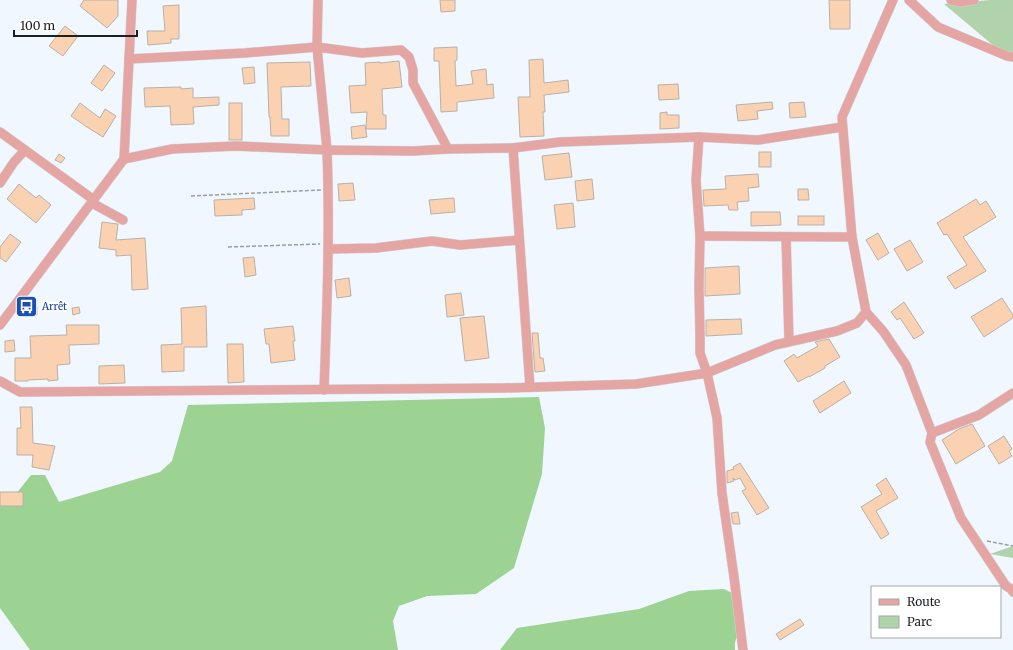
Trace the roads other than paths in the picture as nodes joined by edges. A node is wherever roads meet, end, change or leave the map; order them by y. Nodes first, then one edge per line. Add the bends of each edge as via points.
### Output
1 (132, 0) edge
2 (318, 0) edge
3 (893, 0) edge
4 (909, 0) edge
5 (951, 0) edge
6 (974, 0) edge
7 (317, 47) junction
8 (1013, 57) edge
9 (130, 59) junction
10 (842, 127) junction
11 (0, 132) edge
12 (699, 137) junction
13 (513, 148) junction
14 (25, 150) junction
15 (327, 150) junction
16 (448, 150) junction
17 (124, 159) junction
18 (0, 183) edge
19 (94, 200) junction
20 (123, 220) dead end
21 (700, 236) junction
22 (786, 237) junction
23 (852, 237) junction
24 (519, 240) junction
25 (328, 247) junction
26 (866, 312) junction
27 (858, 323) junction
28 (0, 325) edge
29 (878, 326) junction
30 (789, 341) junction
31 (707, 373) junction
32 (0, 381) edge
33 (530, 387) junction
34 (324, 390) junction
35 (1013, 393) edge
36 (932, 433) junction
37 (1013, 592) edge
38 (743, 650) edge

1 - 9 street
2 - 7 street
3 - 10 street via 842,117
4 - 8 street via 938,27
5 - 6 street
7 - 9 street
7 - 15 street
7 - 16 street via 362,53 400,50 409,57 413,83
9 - 17 street
10 - 12 street via 758,140
10 - 23 street
11 - 14 street
12 - 13 street via 560,142
12 - 21 street via 696,180
13 - 16 street
13 - 24 street
14 - 18 street
14 - 19 street
15 - 16 street
15 - 17 street via 236,146 172,149
15 - 25 street
17 - 19 street
19 - 20 street via 92,202
19 - 28 street
21 - 22 street
21 - 31 street via 700,352
22 - 23 street
22 - 30 street
23 - 26 street
24 - 25 street via 460,245 432,241 376,248
24 - 33 street
25 - 34 street
26 - 27 street
26 - 29 street
27 - 29 street
27 - 30 street via 837,331
29 - 36 street via 906,365
30 - 31 street
31 - 33 street via 636,384
31 - 38 street via 717,418 722,493
32 - 34 street via 20,392
33 - 34 street
35 - 36 street via 979,415
36 - 37 street via 930,442 961,518 1006,586

